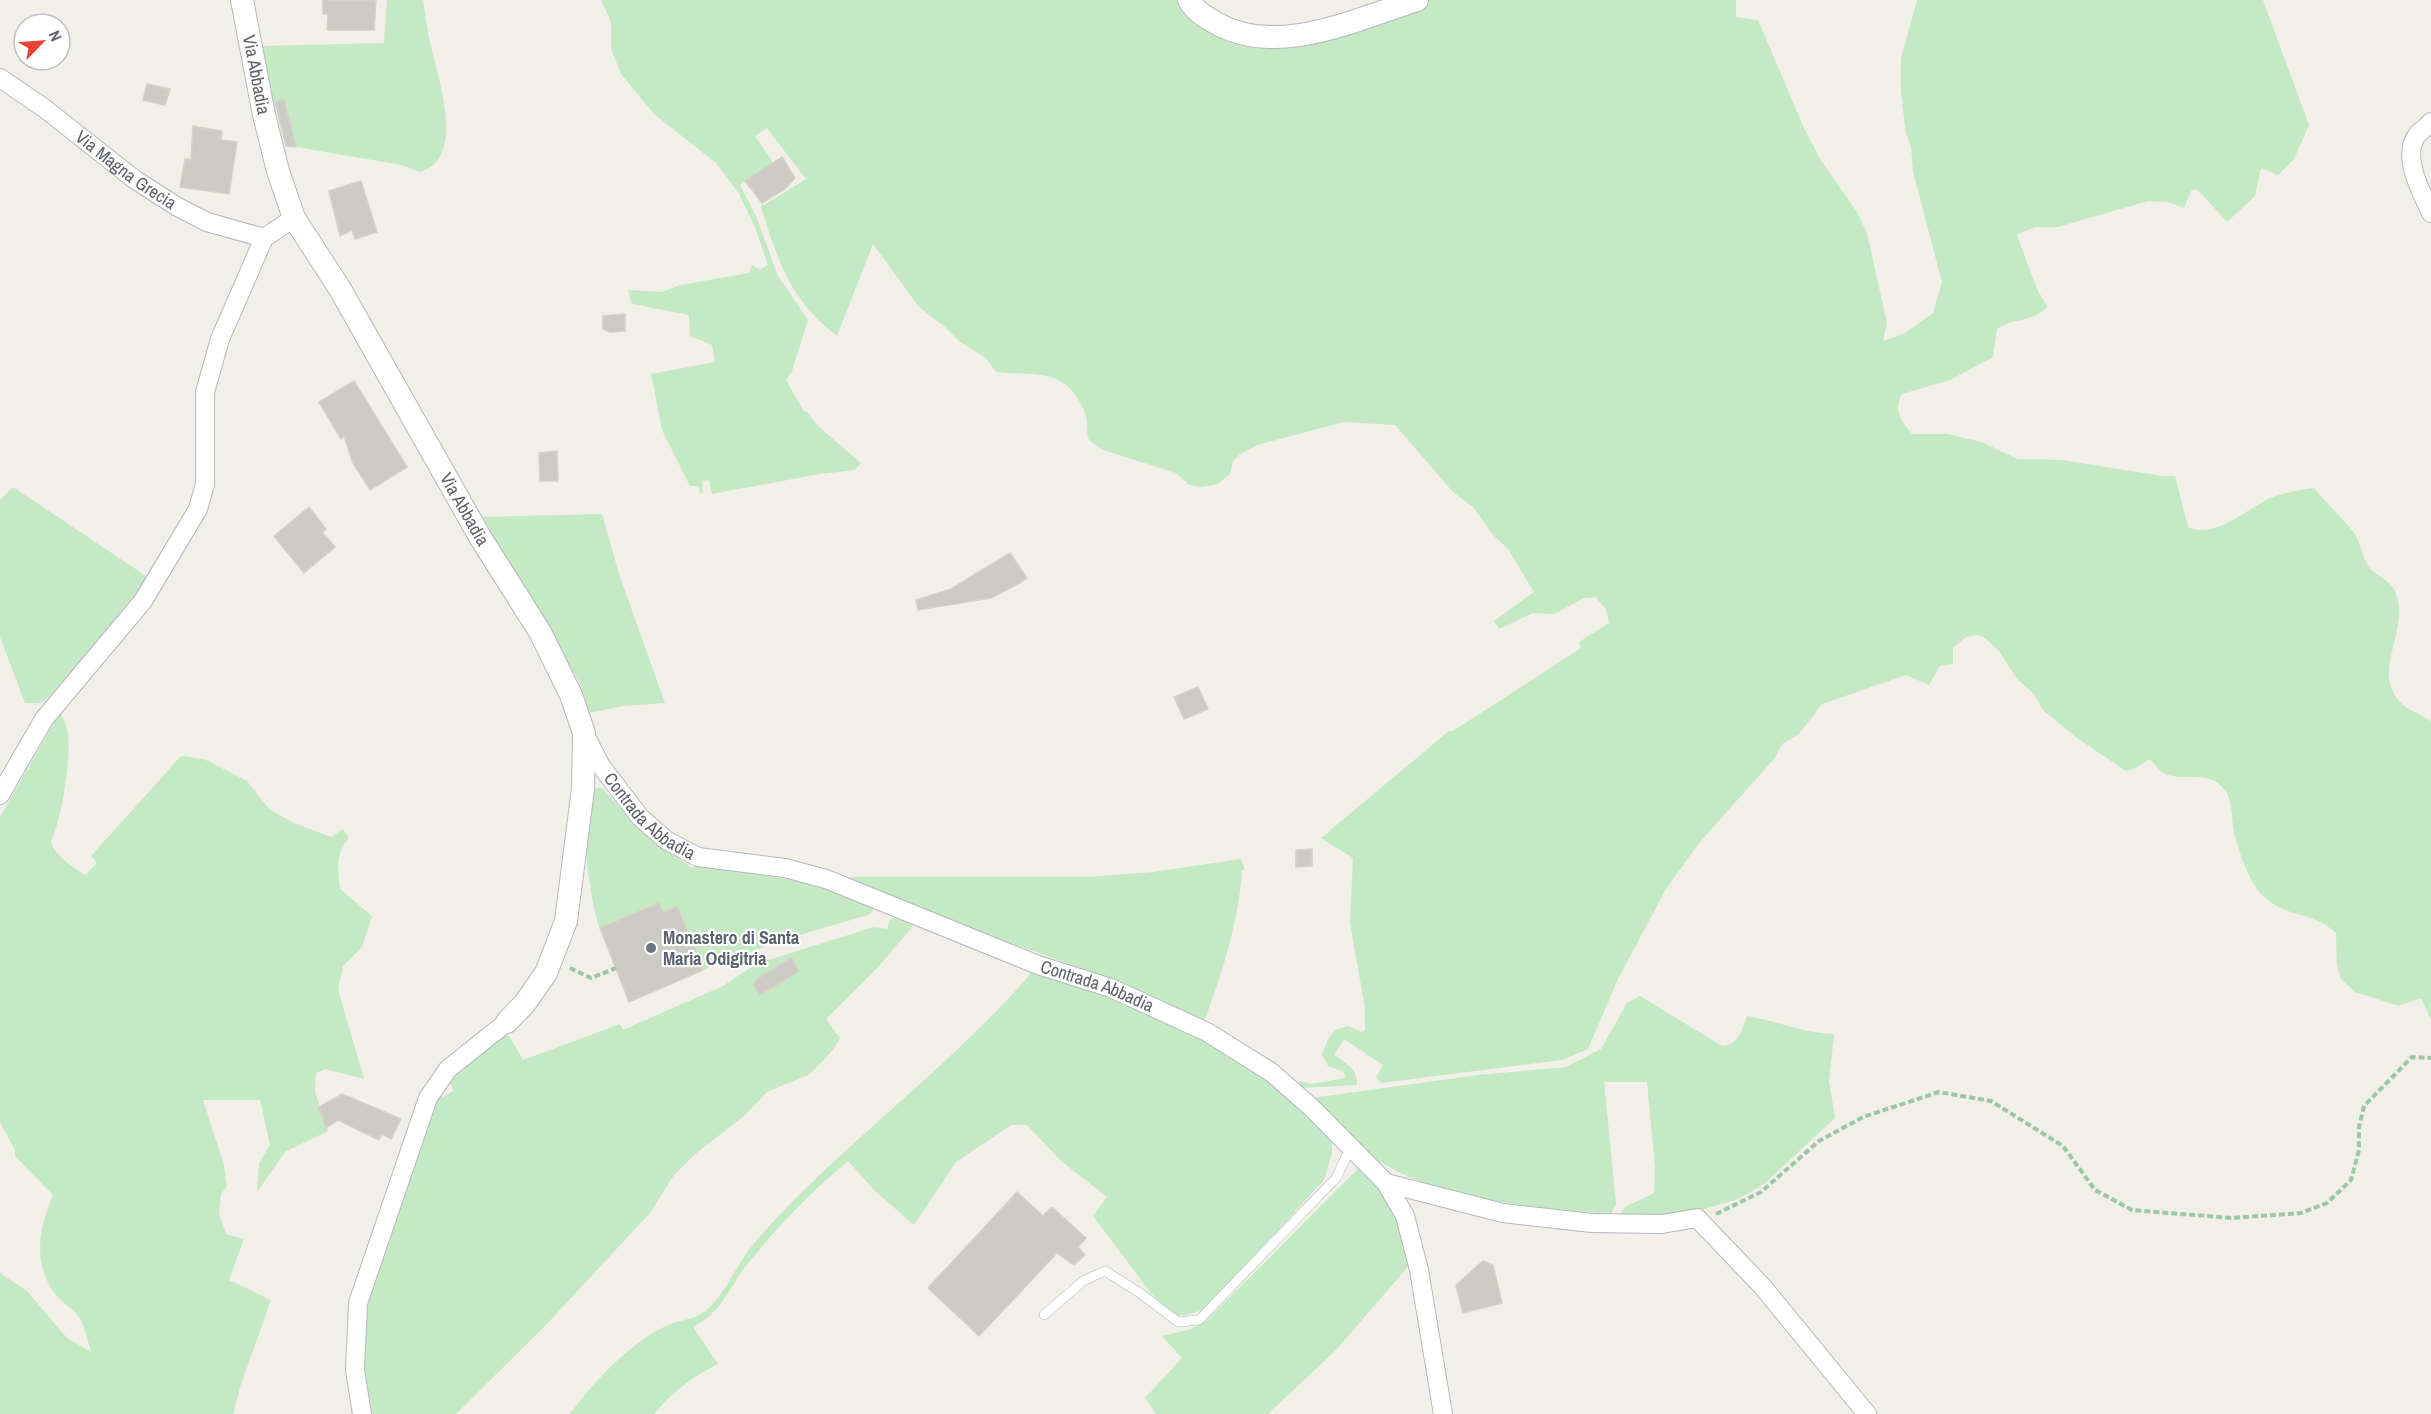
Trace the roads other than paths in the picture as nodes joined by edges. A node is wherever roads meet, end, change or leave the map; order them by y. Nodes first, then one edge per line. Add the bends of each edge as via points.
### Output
1 (242, 0) edge
2 (1189, 0) edge
3 (1417, 0) edge
4 (0, 78) edge
5 (2431, 122) edge
6 (2431, 213) edge
7 (294, 218) junction
8 (264, 238) junction
9 (584, 733) junction
10 (0, 795) edge
11 (507, 1022) joint
12 (1351, 1148) junction
13 (1386, 1183) junction
14 (1044, 1315) dead end
15 (362, 1414) edge
16 (1443, 1414) edge
17 (1867, 1414) edge

1 - 7 street, Via Abbadia via 264,115
2 - 3 street via 1195,11 1232,32 1266,39 1320,30
4 - 8 street, Via Magna Grecia via 176,207 207,222
5 - 6 street via 2416,136 2412,146 2413,165
7 - 8 street
7 - 9 street, Via Abbadia via 340,289 480,537 540,632 571,694
8 - 10 street via 220,339 205,392 206,484 198,509 143,601 44,719
9 - 11 street, Via Abbadia via 584,789 566,921 554,956 536,988
9 - 12 street, Contrada Abbadia via 619,791 666,840 698,857 785,868 826,879 1038,966 1111,988 1197,1027 1271,1072
11 - 15 street via 448,1069 428,1098 358,1303 355,1370
12 - 13 street, Contrada Abbadia
12 - 14 lane via 1336,1178 1199,1320 1178,1322 1105,1271 1083,1281
13 - 16 street, Contrada Abbadia via 1405,1216 1419,1270
13 - 17 street via 1503,1213 1604,1223 1662,1224 1697,1218 1762,1286

